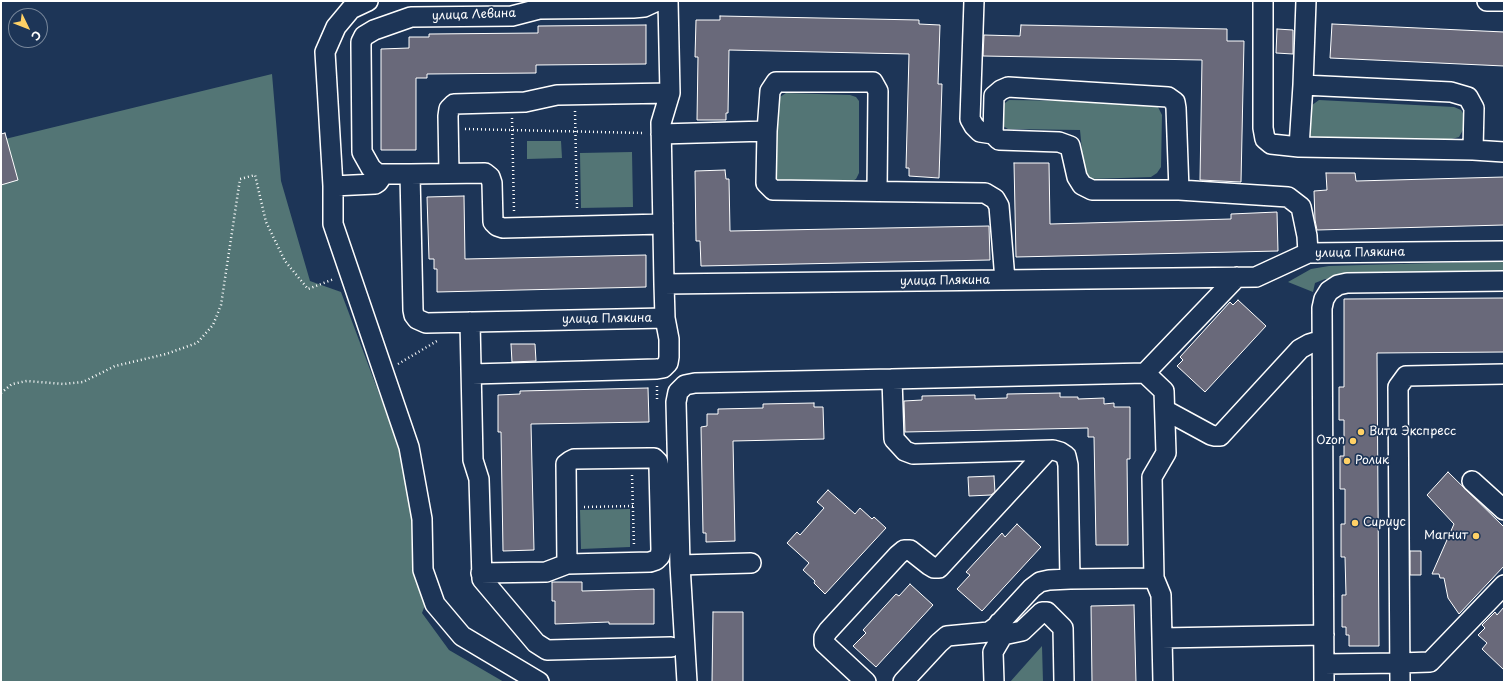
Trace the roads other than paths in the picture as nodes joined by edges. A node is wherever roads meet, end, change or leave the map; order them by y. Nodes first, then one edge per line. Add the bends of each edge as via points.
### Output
1 (368, 1) edge
2 (657, 1) edge
3 (668, 1) edge
4 (974, 1) edge
5 (1263, 1) edge
6 (1306, 1) edge
7 (1486, 1) edge
8 (1504, 2) edge
9 (626, 5) edge
10 (1303, 85) junction
11 (670, 93) junction
12 (767, 131) junction
13 (661, 134) junction
14 (993, 134) junction
15 (1299, 147) junction
16 (1473, 150) junction
17 (1504, 152) edge
18 (449, 173) junction
19 (410, 174) junction
20 (383, 175) junction
21 (333, 186) junction
22 (1179, 190) junction
23 (877, 191) junction
24 (663, 224) junction
25 (1504, 251) edge
26 (1308, 253) junction
27 (1237, 277) junction
28 (1005, 280) junction
29 (1504, 281) edge
30 (664, 284) junction
31 (665, 318) junction
32 (463, 322) junction
33 (1322, 340) junction
34 (1145, 373) junction
35 (472, 374) junction
36 (1504, 374) edge
37 (892, 379) junction
38 (1165, 410) junction
39 (1047, 451) junction
40 (1472, 481) dead end
41 (1504, 510) edge
42 (751, 563) dead end
43 (567, 564) junction
44 (680, 565) junction
45 (481, 573) junction
46 (1154, 578) junction
47 (1070, 579) junction
48 (1504, 585) edge
49 (1001, 629) junction
50 (1324, 635) junction
51 (1162, 638) junction
52 (671, 647) dead end
53 (1324, 673) edge
54 (1400, 673) edge
55 (539, 682) edge
56 (687, 682) edge
57 (866, 682) edge
58 (903, 682) edge
59 (994, 682) edge
60 (1064, 682) edge
61 (1163, 682) edge

1 - 21 street via 351,9 336,27 325,52
2 - 9 street, улица Левина via 644,7
3 - 11 street
4 - 14 street via 970,119 980,132
5 - 15 street via 1264,138 1271,144
6 - 10 street
7 - 8 street
9 - 20 street, улица Левина via 539,9 512,16 411,17 364,36 361,42 362,152 374,171
10 - 15 street
10 - 16 street via 1452,92 1468,97 1474,108
11 - 13 street via 661,123
11 - 18 street via 557,95 525,102 454,104 449,110
12 - 13 street
12 - 23 street via 766,183 773,190
12 - 23 street via 770,91 776,82 873,82 878,91
13 - 24 street
14 - 22 street via 999,140 1059,142 1070,146 1077,177 1082,186 1092,190
14 - 22 street via 994,96 1008,87 1168,97 1175,102 1176,108
15 - 16 street
16 - 17 street
18 - 19 street
18 - 24 street via 480,172 490,177 493,222 502,228
19 - 20 street
19 - 32 street, улица Плякина via 414,315 426,323
20 - 21 street via 375,184
21 - 55 street via 333,224 409,447 422,519 423,570 434,604 462,636
22 - 26 street via 1288,197 1301,207
23 - 28 street via 985,193 995,199 999,206
24 - 30 street
25 - 26 street, улица Плякина
26 - 27 street, улица Плякина via 1256,277
27 - 28 street, улица Плякина
27 - 34 street
28 - 30 street, улица Плякина
29 - 33 street via 1338,285 1324,299
30 - 31 street, улица Плякина
31 - 32 street, улица Плякина
31 - 35 street via 670,357 663,368
32 - 35 street
33 - 38 street via 1300,349 1220,436 1211,435
33 - 50 street
34 - 37 street
34 - 38 street via 1164,391
35 - 45 street via 473,460 479,479
36 - 54 street via 1406,376 1398,387
37 - 39 street via 894,439 909,453
37 - 44 street via 685,385 678,392 676,402
38 - 46 street via 1166,453 1152,477
39 - 47 street via 1060,452 1066,456 1068,465
39 - 57 street via 939,568 929,566 910,550 904,550 828,631 824,642
40 - 41 street
42 - 44 street
43 - 43 street via 566,464 570,461 654,458 658,462 660,556 656,560 634,562
43 - 45 street via 546,572
44 - 56 street
45 - 52 street via 485,585 536,643 547,650
46 - 47 street
46 - 51 street via 1162,595
47 - 49 street via 1040,582 1032,588
48 - 54 street via 1430,662
49 - 58 street via 947,636
49 - 59 street via 993,652
49 - 60 street via 1022,631 1038,615 1047,612 1062,628
50 - 51 street
50 - 53 street
51 - 61 street
53 - 54 street

